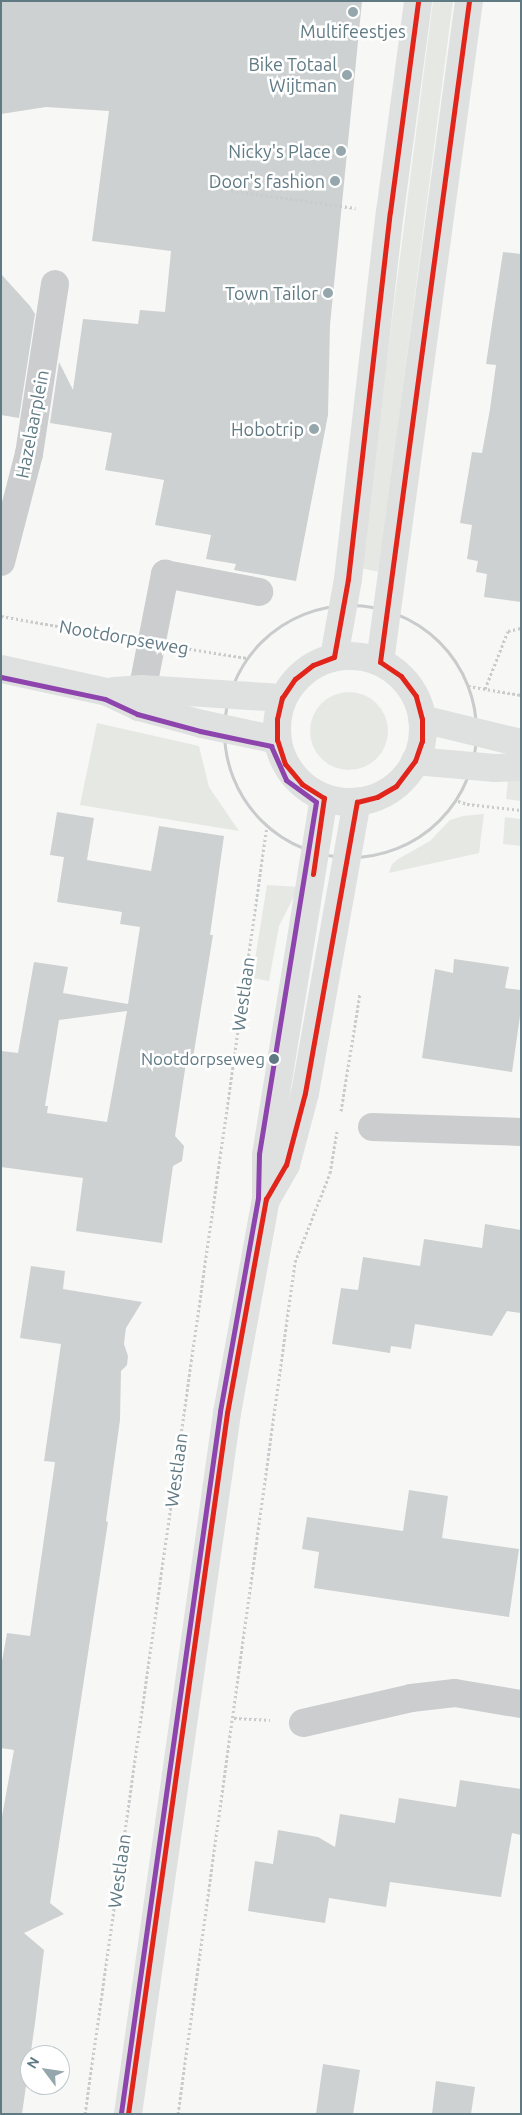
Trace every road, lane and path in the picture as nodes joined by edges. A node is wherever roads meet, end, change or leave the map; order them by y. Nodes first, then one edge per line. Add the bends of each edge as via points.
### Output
1 (418, 1) edge
2 (469, 1) edge
3 (206, 187) dead end
4 (390, 212) junction
5 (56, 284) dead end
6 (1, 562) edge
7 (259, 592) dead end
8 (388, 610) junction
9 (1, 616) edge
10 (521, 628) edge
11 (151, 642) junction
12 (334, 657) junction
13 (248, 658) dead end
14 (380, 662) junction
15 (1, 669) edge
16 (485, 689) junction
17 (521, 695) edge
18 (141, 698) junction
19 (282, 698) junction
20 (422, 719) junction
21 (277, 740) junction
22 (521, 742) edge
23 (415, 761) junction
24 (521, 767) edge
25 (324, 798) junction
26 (455, 800) dead end
27 (357, 802) junction
28 (521, 810) edge
29 (267, 826) dead end
30 (383, 852) dead end
31 (382, 859) dead end
32 (360, 993) dead end
33 (340, 1120) dead end
34 (372, 1127) dead end
35 (338, 1129) dead end
36 (521, 1132) edge
37 (266, 1199) junction
38 (521, 1704) edge
39 (304, 1722) dead end
40 (85, 2114) edge
41 (128, 2114) edge
42 (178, 2114) edge

1 - 4 main road
2 - 8 main road
3 - 4 path
4 - 12 main road via 348,579
5 - 6 street, Hazelaarplein via 29,454
7 - 11 street via 164,574
8 - 14 main road
8 - 16 path via 413,622 436,639 460,669 468,686
9 - 11 path, Nootdorpseweg
10 - 16 path via 508,631
11 - 13 path, Nootdorpseweg
11 - 18 street
12 - 14 main road via 352,655
12 - 19 main road via 304,672
14 - 20 main road via 409,685 416,696
15 - 18 main road
16 - 17 path
18 - 19 main road
18 - 21 main road via 202,724
19 - 21 main road
20 - 22 main road
20 - 23 main road via 422,741
21 - 25 main road via 292,775
23 - 24 main road
23 - 27 main road via 396,786 378,797
25 - 27 main road
25 - 37 main road via 266,1155
26 - 28 path
27 - 37 main road via 305,1093 286,1165
29 - 40 path, Westlaan
30 - 31 path
32 - 33 path
34 - 36 street
35 - 42 path via 330,1173 296,1262
37 - 41 main road via 227,1413
38 - 39 street via 455,1693 411,1698

